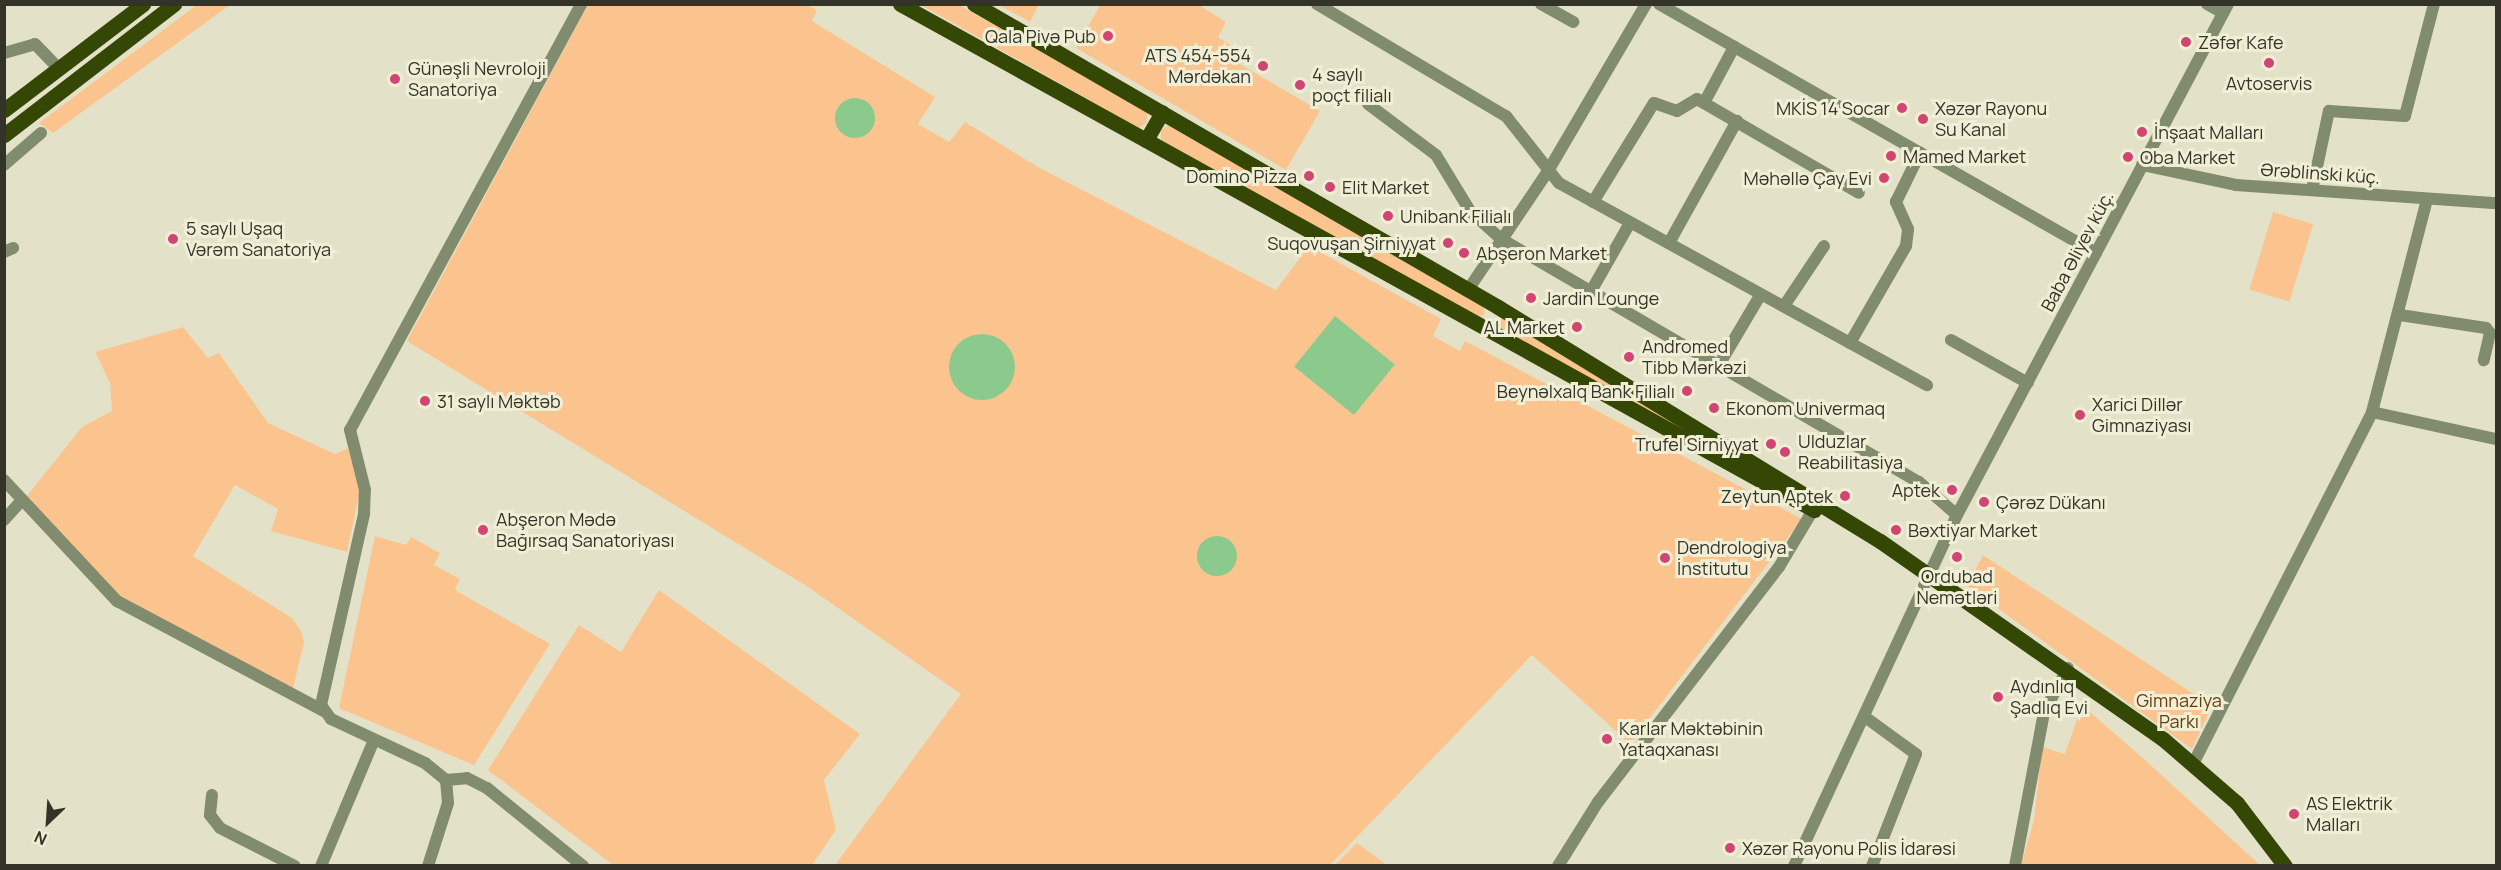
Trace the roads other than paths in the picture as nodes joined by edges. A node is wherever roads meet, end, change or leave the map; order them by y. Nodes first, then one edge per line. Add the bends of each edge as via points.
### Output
1 (143, 4) edge
2 (174, 4) edge
3 (581, 4) edge
4 (900, 4) edge
5 (974, 4) edge
6 (1317, 4) edge
7 (1541, 4) edge
8 (1647, 4) edge
9 (1659, 4) edge
10 (2207, 4) edge
11 (2434, 4) edge
12 (2225, 9) edge
13 (1573, 22) dead end
14 (1734, 47) junction
15 (4, 53) edge
16 (57, 67) junction
17 (1704, 103) junction
18 (1368, 104) dead end
19 (4, 110) edge
20 (1162, 112) junction
21 (1737, 121) junction
22 (41, 133) dead end
23 (4, 135) edge
24 (1146, 140) junction
25 (1920, 153) junction
26 (4, 165) edge
27 (2142, 165) junction
28 (1548, 171) junction
29 (2312, 190) junction
30 (1859, 193) dead end
31 (2427, 199) junction
32 (1593, 202) junction
33 (2496, 203) edge
34 (1630, 223) junction
35 (1501, 239) junction
36 (1669, 243) junction
37 (1824, 246) dead end
38 (2096, 253) junction
39 (1468, 290) junction
40 (1590, 293) junction
41 (1761, 294) junction
42 (1784, 306) junction
43 (1498, 307) junction
44 (2400, 315) junction
45 (1486, 327) junction
46 (1951, 340) dead end
47 (1850, 343) junction
48 (2484, 360) dead end
49 (1719, 365) junction
50 (2028, 383) junction
51 (1927, 385) dead end
52 (2372, 412) junction
53 (2496, 439) edge
54 (4, 480) edge
55 (22, 500) junction
56 (1813, 510) junction
57 (1958, 515) junction
58 (4, 520) edge
59 (1928, 574) junction
60 (2068, 668) junction
61 (324, 711) junction
62 (1865, 717) junction
63 (374, 740) junction
64 (2193, 764) junction
65 (446, 780) junction
66 (212, 795) dead end
67 (295, 866) edge
68 (321, 866) edge
69 (428, 866) edge
70 (583, 866) edge
71 (1557, 866) edge
72 (1794, 866) edge
73 (1872, 866) edge
74 (2015, 866) edge
75 (2285, 866) edge

1 - 16 main road
2 - 23 main road
3 - 61 street via 352,424 365,502 321,698
4 - 24 main road
5 - 20 main road
6 - 28 street via 1506,117
7 - 13 street
8 - 28 street
9 - 14 street
10 - 12 street
11 - 29 street via 2405,116 2329,111
12 - 27 street, Baba Əliyev küç.
14 - 17 street
14 - 25 street
15 - 16 street via 35,44
16 - 19 main road
17 - 21 street
17 - 32 street via 1697,99 1677,111 1654,103
18 - 35 street via 1436,155 1470,211
20 - 24 main road
20 - 39 main road
21 - 30 street via 1801,164
21 - 36 street
22 - 26 street
24 - 45 main road
25 - 38 street
25 - 47 street via 1896,202 1908,229 1905,246
27 - 29 street, Ərəblinski küç. via 2202,181
27 - 38 street, Baba Əliyev küç.
28 - 32 street
28 - 35 street
29 - 31 street, Ərəblinski küç.
31 - 33 street, Ərəblinski küç.
31 - 44 street
32 - 34 street
34 - 36 street
34 - 40 street
35 - 39 street
35 - 40 street
36 - 41 street
37 - 42 street
38 - 50 street, Baba Əliyev küç.
39 - 43 main road
40 - 49 street
41 - 42 street
41 - 49 street
42 - 47 street
43 - 45 main road
43 - 59 main road
44 - 48 street via 2486,328 2490,333
44 - 52 street
45 - 56 main road
46 - 50 street
47 - 51 street
49 - 57 street via 1919,482
50 - 57 street, Baba Əliyev küç.
52 - 53 street
52 - 64 street
54 - 55 street
55 - 58 street
55 - 61 street via 117,601
56 - 59 main road
56 - 71 street via 1779,567 1598,802
57 - 59 street, Baba Əliyev küç.
59 - 60 main road
59 - 62 street, Baba Əliyev küç.
60 - 64 main road
60 - 74 street via 2044,712
61 - 63 street
62 - 72 street
62 - 73 street via 1916,754
63 - 65 street via 425,763
63 - 68 street
64 - 75 main road via 2252,820
65 - 69 street via 448,803
65 - 70 street via 467,778 487,788
66 - 67 street via 210,815 220,828

